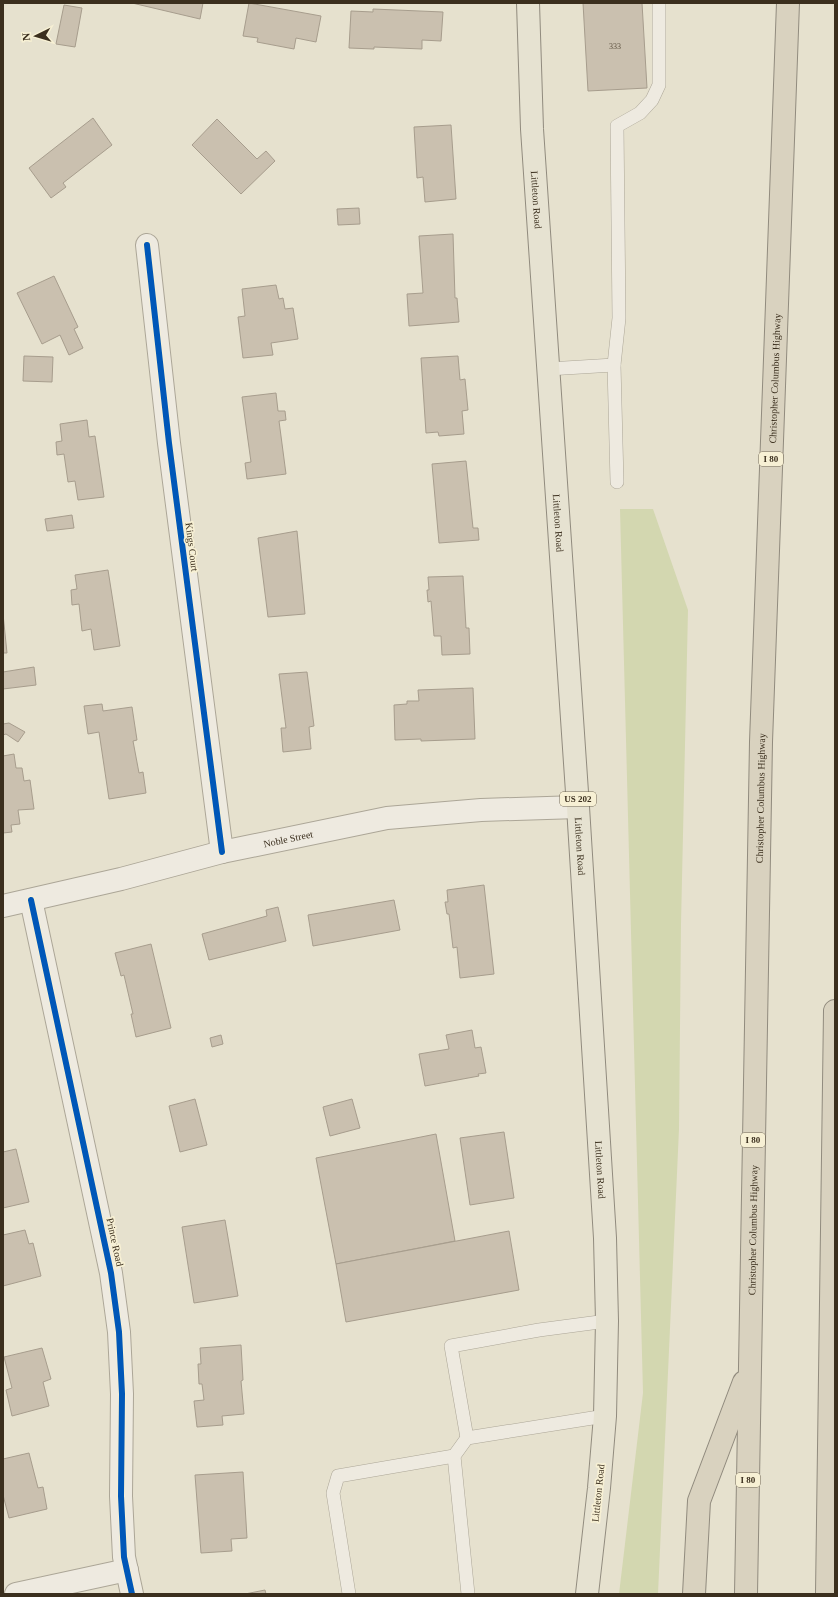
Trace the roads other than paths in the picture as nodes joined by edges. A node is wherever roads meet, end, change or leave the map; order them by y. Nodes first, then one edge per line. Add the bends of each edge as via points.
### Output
1 (528, 3) edge
2 (659, 3) edge
3 (788, 3) edge
4 (147, 245) dead end
5 (614, 365) junction
6 (548, 369) junction
7 (617, 482) dead end
8 (578, 807) junction
9 (222, 852) junction
10 (31, 900) junction
11 (3, 906) edge
12 (835, 1012) edge
13 (607, 1321) junction
14 (750, 1366) junction
15 (605, 1416) junction
16 (467, 1438) junction
17 (454, 1456) junction
18 (127, 1570) junction
19 (16, 1594) edge
20 (132, 1594) edge
21 (349, 1594) edge
22 (468, 1594) edge
23 (587, 1594) edge
24 (694, 1594) edge
25 (746, 1594) edge
26 (827, 1594) edge

1 - 6 main road, Littleton Road / US 202 via 532,129
2 - 5 lane via 659,85 652,100 640,113 617,126 619,318
3 - 14 highway, Christopher Columbus Highway / I 80 via 761,742
4 - 9 street, Kings Court via 169,443
5 - 6 lane
5 - 7 lane
6 - 8 main road, Littleton Road / US 202
8 - 9 street, Noble Street via 481,810 387,818
8 - 13 main road, Littleton Road / US 202 via 605,1238
9 - 10 street, Noble Street
10 - 11 street, Noble Street
10 - 18 street, Prince Road via 111,1273 119,1332 122,1394 121,1496
12 - 26 highway
13 - 15 main road, Littleton Road / US 202
13 - 16 lane via 450,1346
14 - 24 highway via 699,1501
14 - 25 highway, Christopher Columbus Highway / I 80
15 - 16 lane
15 - 23 main road, Littleton Road / US 202
16 - 17 lane
17 - 21 lane via 338,1476 333,1493
17 - 22 lane
18 - 19 street
18 - 20 street, Prince Road

